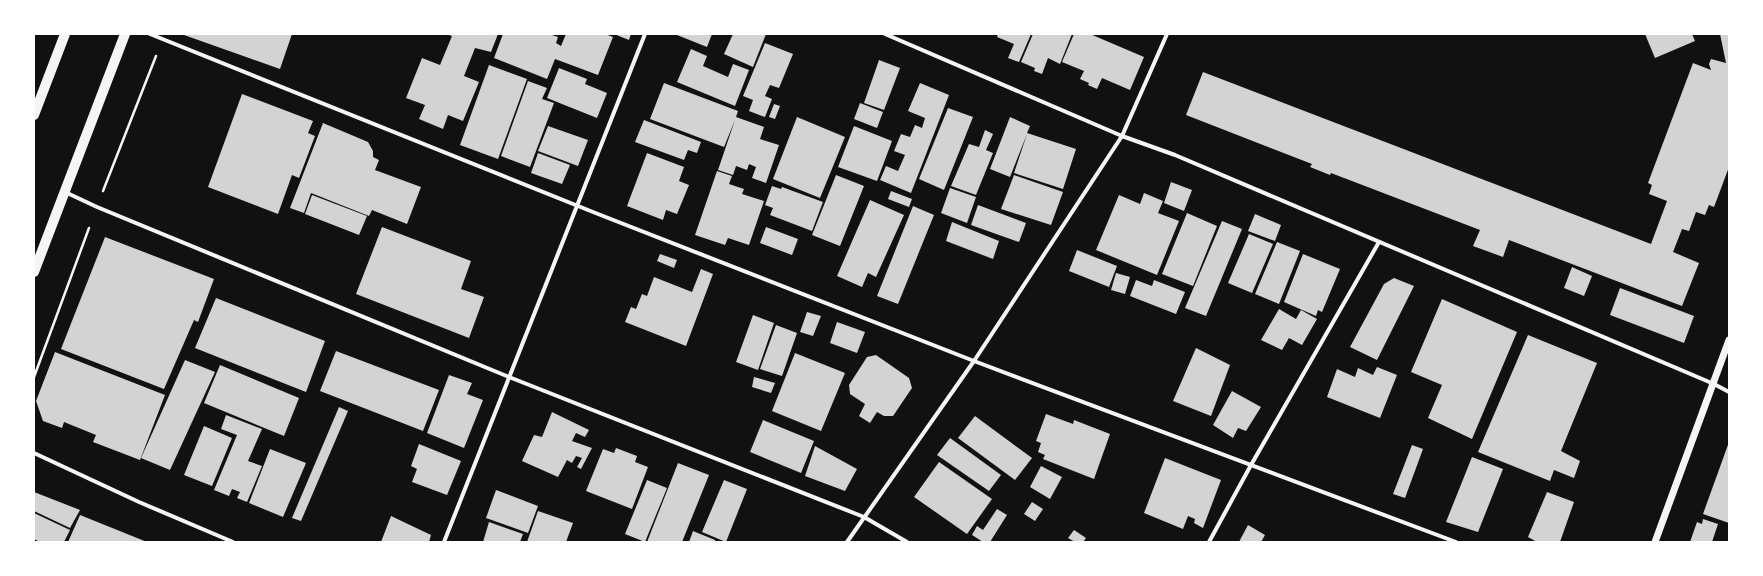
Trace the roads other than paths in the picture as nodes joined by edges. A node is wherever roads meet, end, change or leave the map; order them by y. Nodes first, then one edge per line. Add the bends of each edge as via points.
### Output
1 (65, 34) edge
2 (126, 34) edge
3 (150, 34) edge
4 (645, 34) edge
5 (885, 34) edge
6 (1167, 34) edge
7 (34, 115) edge
8 (1122, 136) junction
9 (65, 192) junction
10 (576, 205) junction
11 (1379, 242) junction
12 (34, 272) edge
13 (1729, 340) edge
14 (974, 361) junction
15 (509, 376) junction
16 (1714, 384) junction
17 (1729, 392) edge
18 (34, 452) edge
19 (1251, 465) junction
20 (864, 517) junction
21 (233, 542) edge
22 (444, 542) edge
23 (846, 542) edge
24 (907, 542) edge
25 (1209, 542) edge
26 (1456, 542) edge
27 (1655, 542) edge

1 - 7 main road
2 - 9 main road
3 - 10 street
4 - 10 street
5 - 8 street
6 - 8 street
8 - 11 street via 1175,155
8 - 14 street
9 - 12 main road
9 - 15 street
10 - 14 street
10 - 15 street
11 - 16 street
11 - 19 street
13 - 16 street
14 - 19 street
14 - 20 street
15 - 20 street
15 - 22 street
16 - 17 street
16 - 27 street
18 - 21 street via 139,502
19 - 25 street
19 - 26 street
20 - 23 street
20 - 24 street

